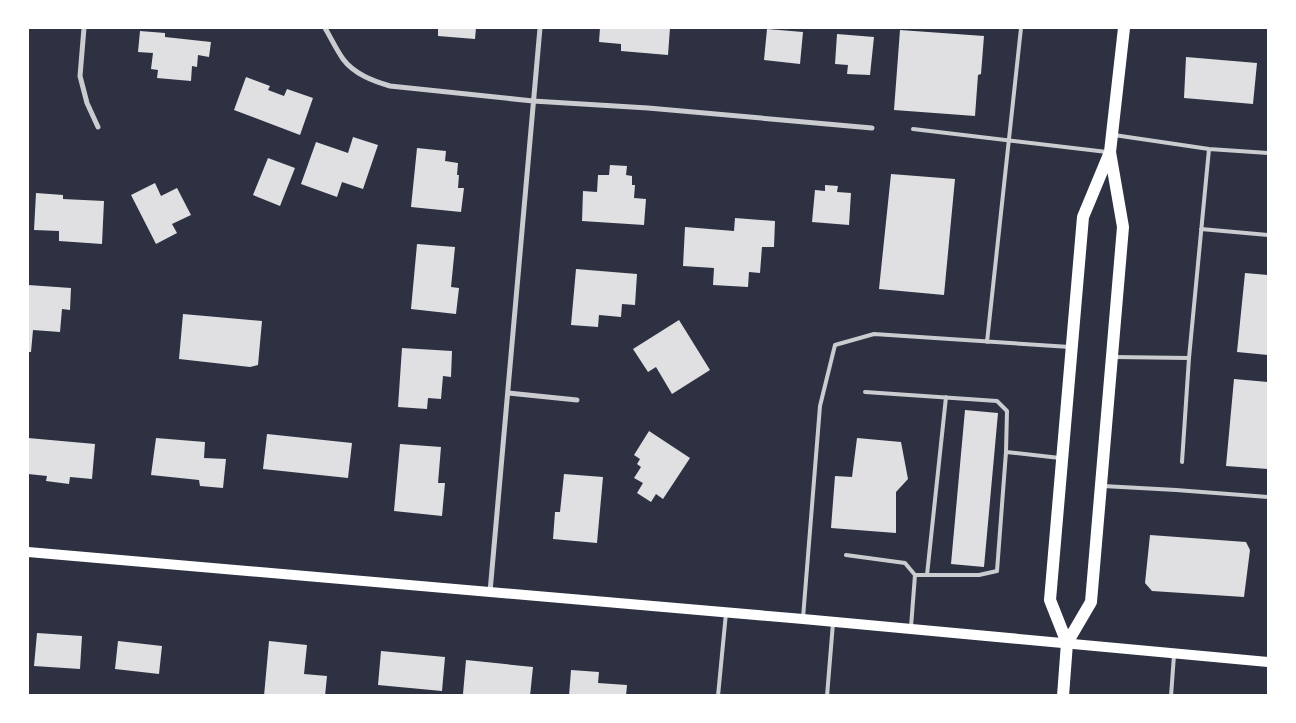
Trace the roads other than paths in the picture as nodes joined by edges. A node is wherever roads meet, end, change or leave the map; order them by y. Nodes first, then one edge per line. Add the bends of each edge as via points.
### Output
1 (84, 28) edge
2 (325, 28) edge
3 (540, 28) edge
4 (1021, 28) edge
5 (1124, 28) edge
6 (534, 101) junction
7 (98, 127) dead end
8 (872, 128) dead end
9 (913, 129) dead end
10 (1112, 134) junction
11 (1009, 139) junction
12 (1209, 149) junction
13 (1110, 152) junction
14 (1268, 153) edge
15 (1202, 229) junction
16 (1268, 235) edge
17 (986, 342) junction
18 (1072, 347) junction
19 (1112, 357) junction
20 (1189, 358) junction
21 (865, 392) dead end
22 (508, 393) junction
23 (946, 397) junction
24 (577, 400) dead end
25 (1006, 452) junction
26 (1062, 458) junction
27 (1182, 462) dead end
28 (1101, 486) junction
29 (1268, 497) edge
30 (28, 552) edge
31 (846, 555) dead end
32 (915, 575) junction
33 (927, 575) junction
34 (490, 592) junction
35 (726, 612) junction
36 (803, 619) junction
37 (833, 622) junction
38 (910, 629) junction
39 (1067, 643) junction
40 (1175, 654) junction
41 (1268, 662) edge
42 (718, 696) edge
43 (827, 696) edge
44 (1063, 696) edge
45 (1171, 696) edge

1 - 7 street via 80,76
2 - 6 street via 344,60 357,73 374,82
3 - 6 street
4 - 11 lane
5 - 10 main road
6 - 8 street
6 - 22 street
9 - 11 lane
10 - 12 lane
10 - 13 main road
11 - 13 lane
11 - 17 lane
12 - 14 lane
12 - 15 lane
13 - 18 main road via 1083,217
13 - 19 main road via 1124,226
15 - 16 lane
15 - 20 lane
17 - 18 lane
17 - 36 lane via 874,334 835,345 820,406
18 - 26 main road
19 - 20 lane
19 - 28 main road
20 - 27 lane
21 - 23 lane
22 - 24 street
22 - 34 street
23 - 25 lane via 997,401 1007,411
23 - 33 lane
25 - 26 lane
25 - 33 lane via 996,571 979,576
26 - 39 main road via 1050,600
28 - 29 lane
28 - 39 main road via 1091,602
30 - 34 main road
31 - 32 lane via 905,563
32 - 33 lane
32 - 38 lane
34 - 35 main road
35 - 36 main road
35 - 42 lane
36 - 37 main road
37 - 38 main road
37 - 43 lane
38 - 39 main road
39 - 40 main road
39 - 44 main road
40 - 41 main road
40 - 45 lane

